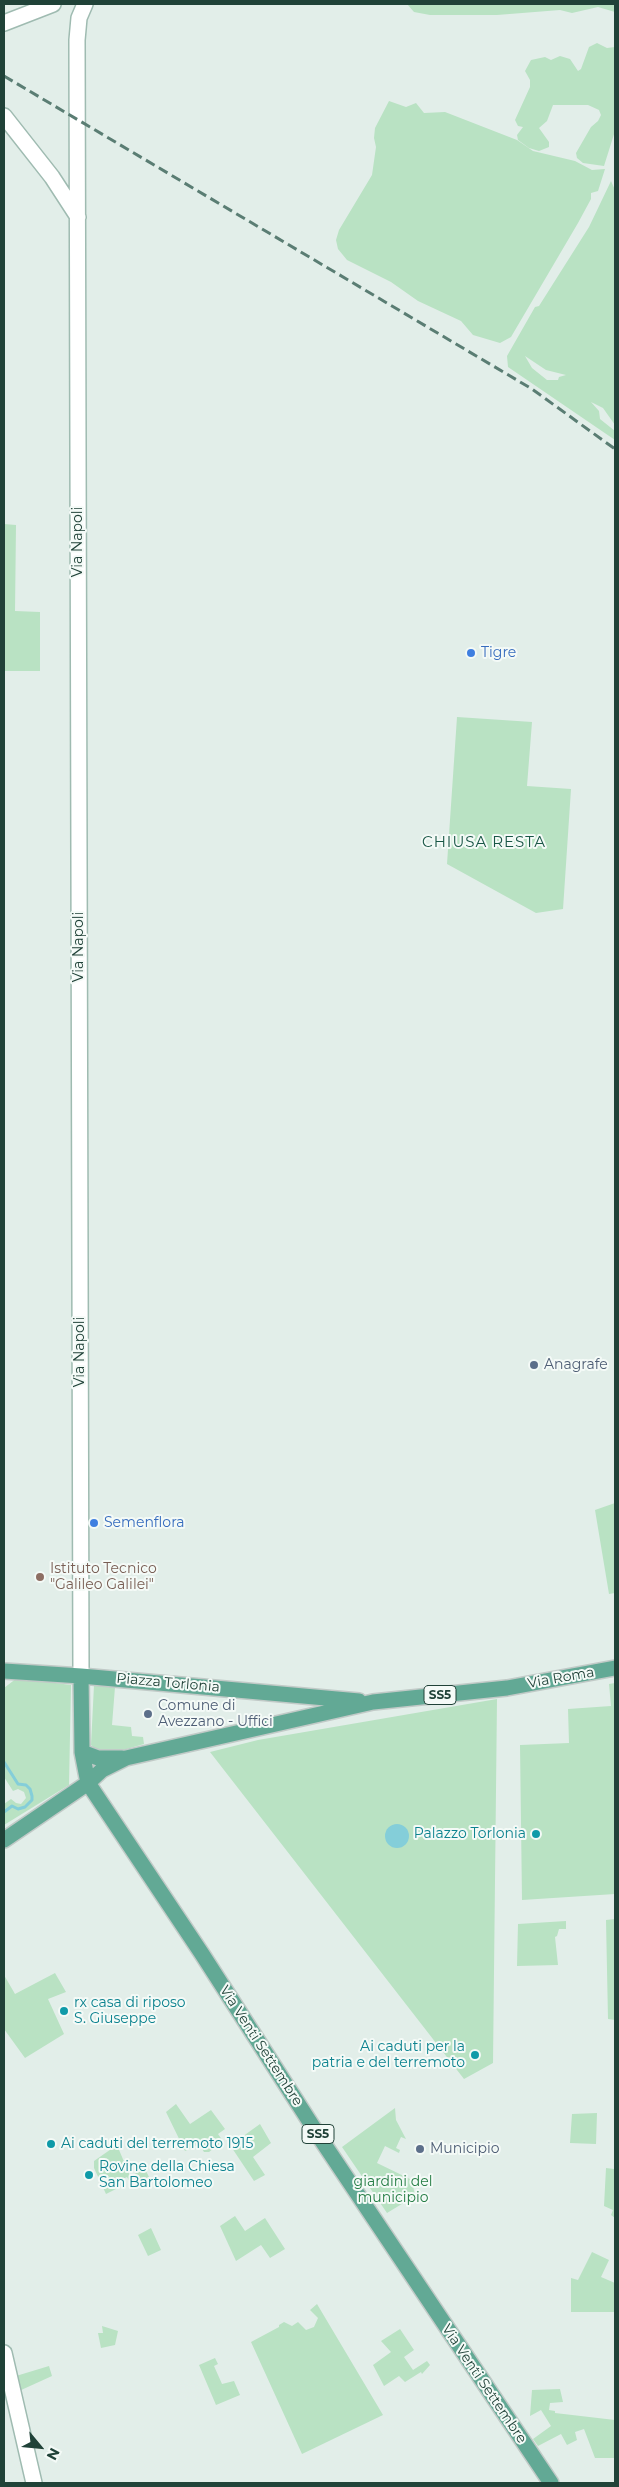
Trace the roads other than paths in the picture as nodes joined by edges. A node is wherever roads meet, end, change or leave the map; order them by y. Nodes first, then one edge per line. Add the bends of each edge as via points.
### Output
1 (85, 4) edge
2 (50, 5) edge
3 (4, 23) edge
4 (4, 116) edge
5 (78, 217) junction
6 (615, 1668) edge
7 (4, 1672) edge
8 (81, 1676) junction
9 (507, 1688) joint
10 (373, 1702) junction
11 (82, 1752) junction
12 (126, 1758) junction
13 (88, 1783) junction
14 (4, 1840) edge
15 (4, 2353) edge
16 (34, 2483) edge
17 (551, 2483) edge

1 - 5 main road, Via Napoli via 78,35
2 - 3 main road
4 - 5 main road
5 - 8 main road, Via Napoli
6 - 9 main road, Via Roma / SS5
7 - 8 main road, Piazza Torlonia
8 - 10 main road, Piazza Torlonia / SS5
8 - 11 main road, SS5
9 - 10 main road, Piazza Torlonia / SS5
10 - 12 main road, Piazza Torlonia / SS5
11 - 12 main road via 98,1758
11 - 13 main road, SS5
12 - 13 main road, Piazza Torlonia / SS5 via 102,1770
13 - 14 main road, Piazza Torlonia
13 - 17 main road, Via Venti Settembre / SS5
15 - 16 main road

